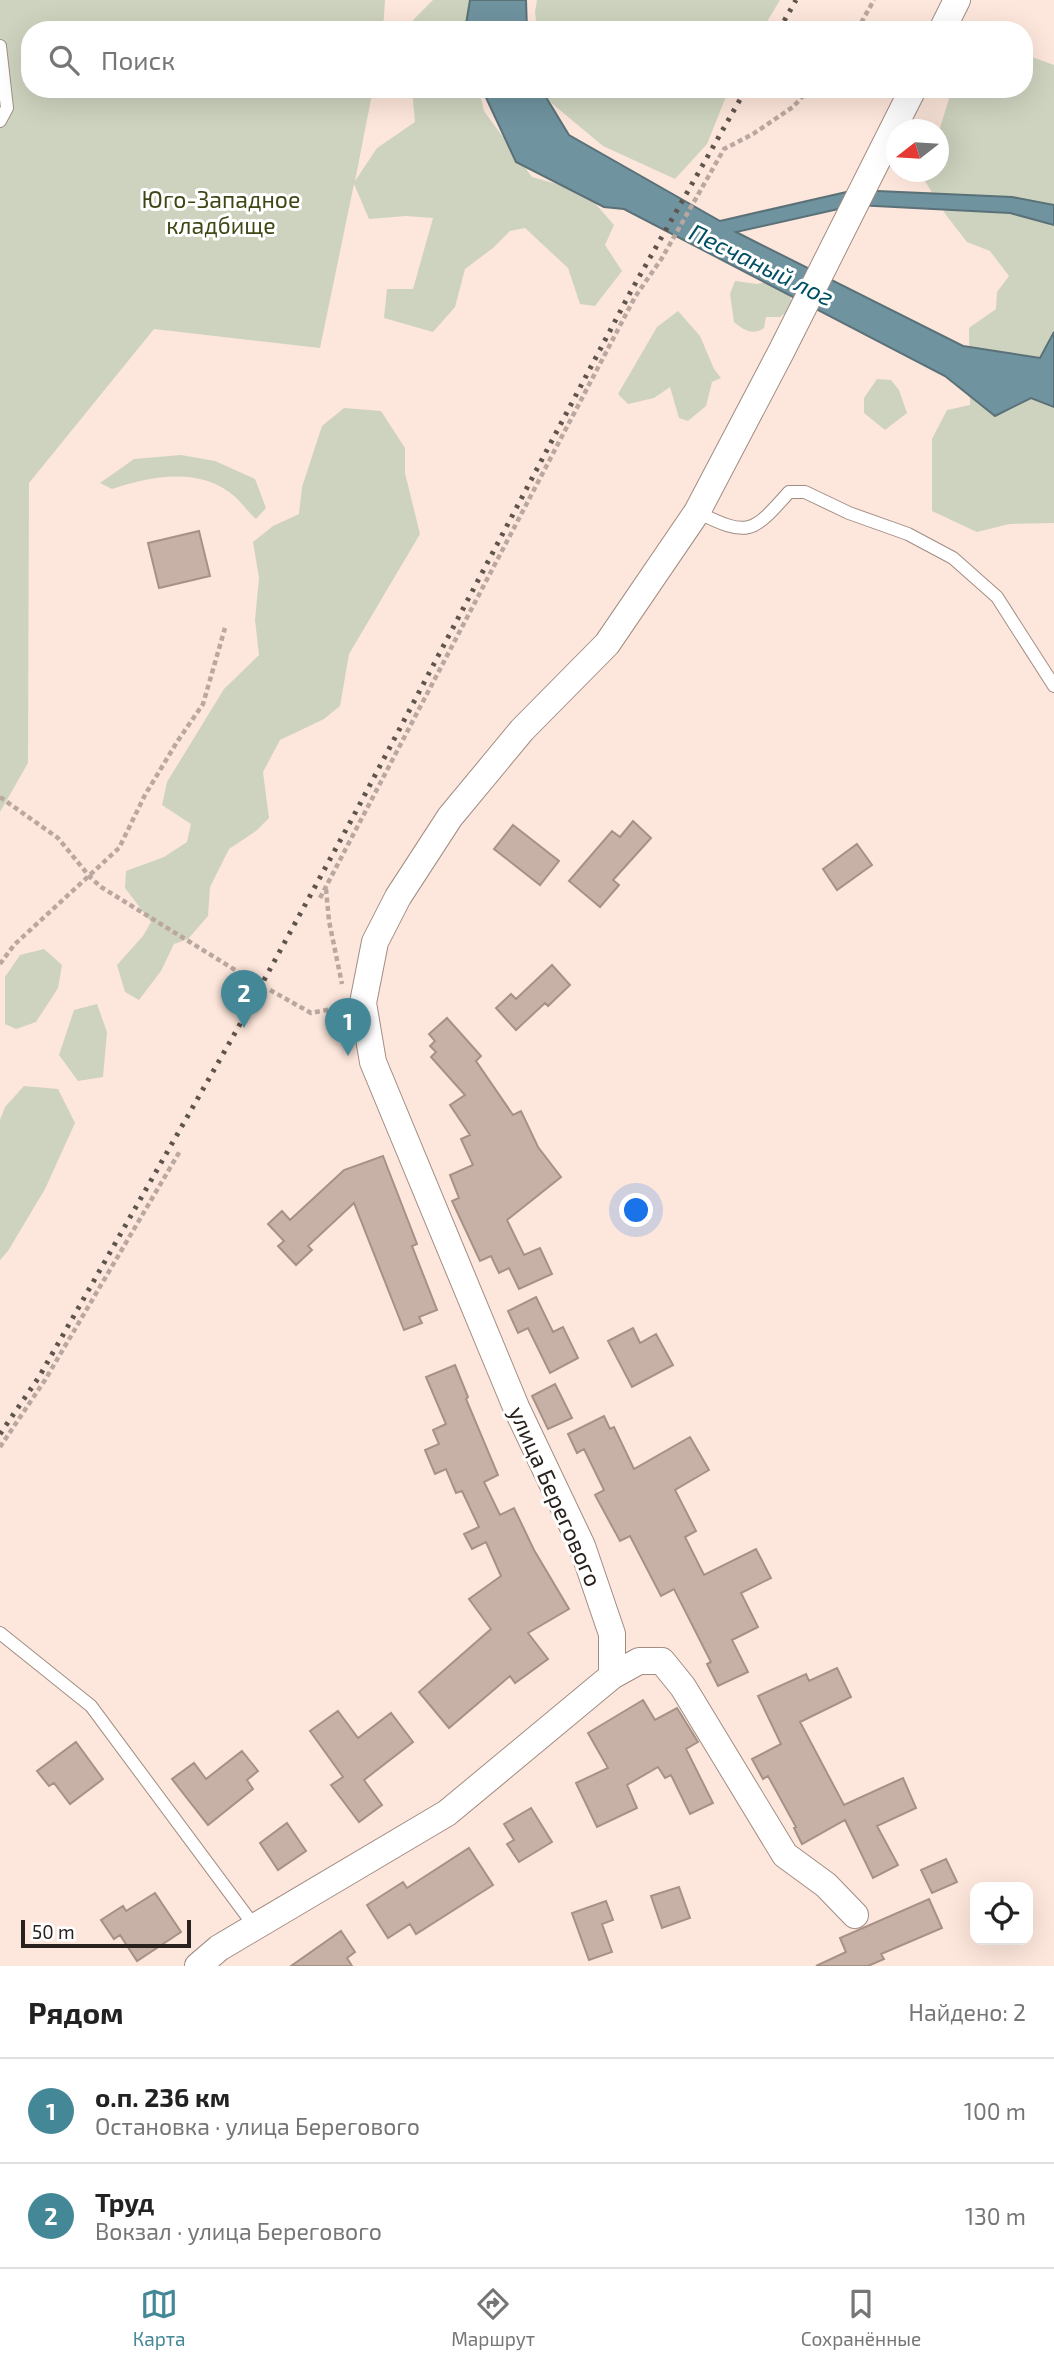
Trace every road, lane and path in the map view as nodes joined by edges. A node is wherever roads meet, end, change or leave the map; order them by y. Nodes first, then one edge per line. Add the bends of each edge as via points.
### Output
1 (874, 0) edge
2 (957, 0) edge
3 (862, 21) edge
4 (946, 21) edge
5 (0, 46) edge
6 (801, 98) edge
7 (908, 98) edge
8 (0, 121) edge
9 (697, 512) junction
10 (225, 628) dead end
11 (1054, 686) edge
12 (0, 797) edge
13 (90, 877) junction
14 (326, 889) junction
15 (320, 898) dead end
16 (0, 964) edge
17 (240, 973) dead end
18 (270, 990) dead end
19 (354, 998) junction
20 (311, 1013) dead end
21 (180, 1151) dead end
22 (0, 1447) edge
23 (0, 1633) edge
24 (612, 1676) junction
25 (855, 1916) dead end
26 (255, 1927) junction
27 (198, 1966) edge

1 - 3 path
2 - 4 street
5 - 8 lane via 7,108
6 - 14 path via 753,134 724,149 635,297
7 - 9 street
9 - 11 lane via 728,527 747,529 768,516 789,492 805,492 908,534 953,558 997,597
9 - 19 street via 607,644 522,730 450,817 398,897
10 - 13 path via 203,704 145,795 119,848
12 - 13 path via 58,838
13 - 16 path via 14,945
13 - 17 path
14 - 15 path
14 - 19 path via 329,921
18 - 20 path
19 - 24 street, улица Берегового via 373,1062 516,1407 582,1546 612,1634
21 - 22 path via 45,1380
23 - 26 lane via 90,1706
24 - 25 street via 639,1661 662,1661 683,1686 785,1855 826,1885
24 - 26 street via 447,1813
26 - 27 street

